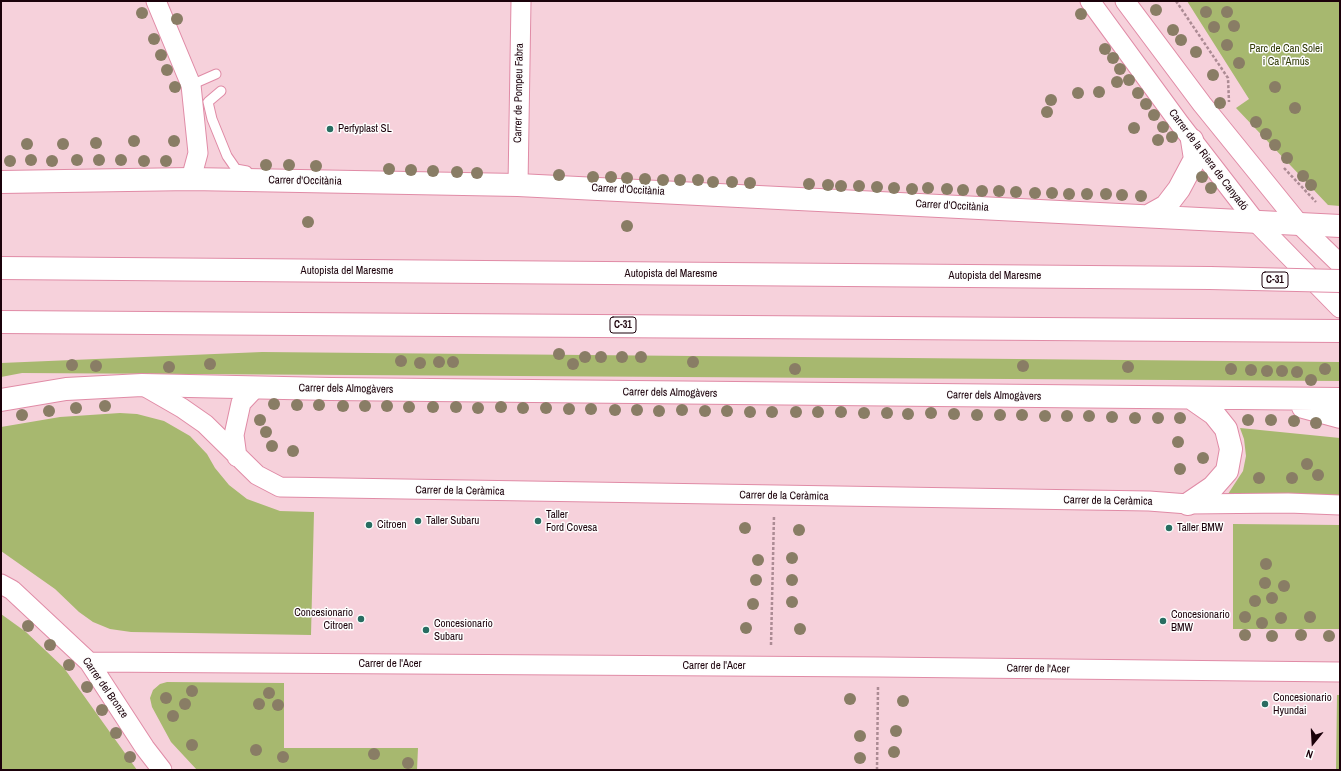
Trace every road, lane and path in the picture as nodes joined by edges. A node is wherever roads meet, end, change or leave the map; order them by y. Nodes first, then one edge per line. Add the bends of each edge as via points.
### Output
1 (156, 1) edge
2 (521, 1) edge
3 (1090, 1) edge
4 (1125, 1) edge
5 (1176, 1) edge
6 (216, 74) dead end
7 (191, 85) junction
8 (221, 91) dead end
9 (1230, 105) dead end
10 (1192, 140) junction
11 (1283, 167) dead end
12 (191, 179) junction
13 (306, 181) junction
14 (1, 182) edge
15 (518, 184) junction
16 (1319, 205) dead end
17 (1148, 216) junction
18 (1255, 221) junction
19 (1300, 225) junction
20 (1340, 226) edge
21 (1340, 264) edge
22 (1, 268) edge
23 (1340, 281) edge
24 (1340, 308) edge
25 (1, 322) edge
26 (1340, 331) edge
27 (142, 385) junction
28 (256, 387) junction
29 (1191, 398) junction
30 (1277, 399) junction
31 (1, 400) edge
32 (1340, 400) edge
33 (1340, 417) edge
34 (237, 457) junction
35 (775, 496) junction
36 (1188, 504) junction
37 (1340, 505) edge
38 (1, 584) edge
39 (89, 662) junction
40 (770, 666) junction
41 (879, 667) junction
42 (1340, 672) edge
43 (162, 770) edge
44 (877, 770) edge

1 - 7 street
2 - 15 street, Carrer de Pompeu Fabra
3 - 10 street, Carrer de la Riera de Canyadó
4 - 19 street via 1202,104
5 - 9 path via 1228,78
6 - 7 lane
7 - 12 street via 198,153
8 - 13 lane via 208,102 226,156 236,169
10 - 17 main road via 1195,159 1179,189 1166,206
10 - 18 street, Carrer de la Riera de Canyadó
11 - 16 path
12 - 13 main road, Carrer d'Occitània
12 - 14 main road, Carrer d'Occitània
13 - 15 main road, Carrer d'Occitània
15 - 17 main road, Carrer d'Occitània
17 - 18 main road, Carrer d'Occitània
18 - 19 main road, Carrer d'Occitània
18 - 24 street, Carrer de la Riera de Canyadó
19 - 20 main road, Carrer d'Occitània
19 - 21 street
22 - 23 main road, Autopista del Maresme / C-31, bridge
25 - 26 main road, C-31
27 - 28 main road, Carrer dels Almogàvers
27 - 31 main road, Carrer dels Almogàvers via 66,389
27 - 34 street, Carrer de la Ceràmica via 205,424
28 - 29 main road, Carrer dels Almogàvers
28 - 34 street via 241,403 234,435
29 - 30 main road, Carrer dels Almogàvers
29 - 36 main road via 1214,414 1226,429 1232,449 1227,471 1213,487
30 - 32 main road, Carrer dels Almogàvers
30 - 33 main road
34 - 35 street, Carrer de la Ceràmica via 257,475 280,487
35 - 36 street, Carrer de la Ceràmica via 1142,501
35 - 40 path
36 - 37 street, Carrer de la Ceràmica
38 - 39 street, Carrer del Bronze via 12,590
39 - 40 street, Carrer de l'Acer
39 - 43 street, Carrer del Bronze
40 - 41 street, Carrer de l'Acer
41 - 42 street, Carrer de l'Acer
41 - 44 path

